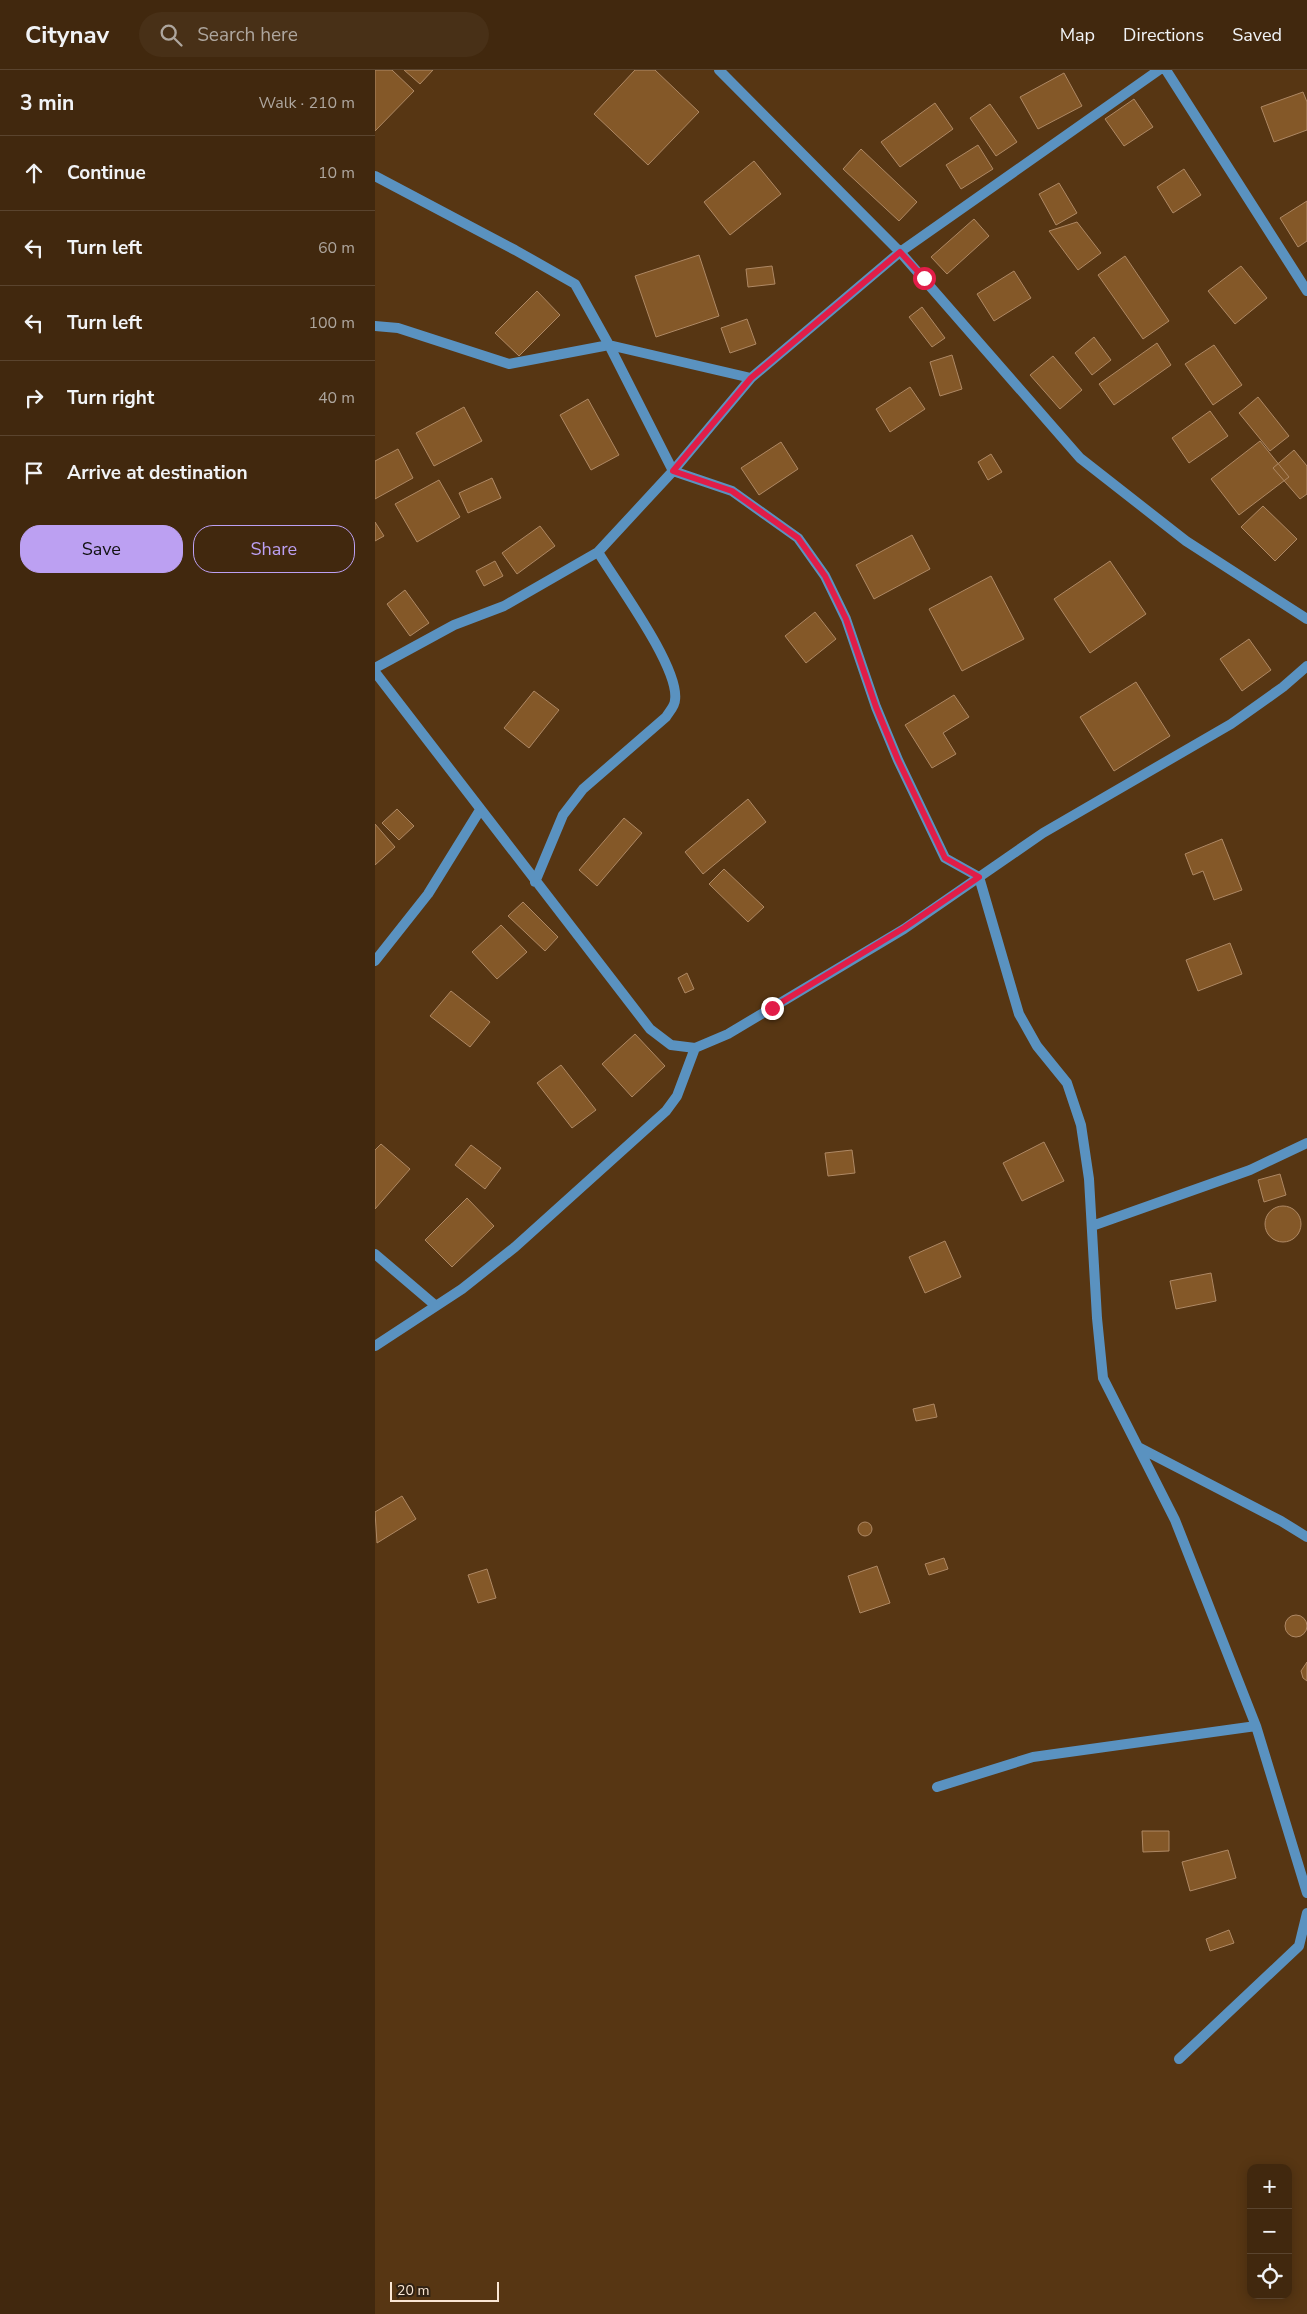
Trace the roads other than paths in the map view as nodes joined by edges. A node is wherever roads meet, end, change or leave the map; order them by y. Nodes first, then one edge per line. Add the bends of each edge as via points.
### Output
1 (719, 70) edge
2 (1159, 70) edge
3 (1166, 70) edge
4 (375, 176) edge
5 (900, 252) junction
6 (1307, 291) edge
7 (375, 326) edge
8 (609, 345) junction
9 (751, 378) junction
10 (673, 471) junction
11 (598, 552) junction
12 (1307, 618) edge
13 (1307, 666) edge
14 (375, 668) edge
15 (375, 672) edge
16 (480, 810) junction
17 (979, 877) junction
18 (535, 882) junction
19 (375, 961) edge
20 (695, 1048) junction
21 (1307, 1143) edge
22 (1092, 1226) junction
23 (375, 1254) edge
24 (436, 1306) junction
25 (375, 1346) edge
26 (1138, 1447) junction
27 (1307, 1537) edge
28 (1256, 1726) junction
29 (937, 1787) dead end
30 (1307, 1893) edge
31 (1307, 1913) edge
32 (1179, 2060) dead end

1 - 5 street
2 - 5 street
3 - 6 street
4 - 8 street via 575,284
5 - 9 street
5 - 12 street via 1080,458 1185,541
7 - 8 street via 398,328 509,364
8 - 9 street
8 - 10 street
9 - 10 street
10 - 11 street
10 - 17 street via 732,491 798,538 825,576 846,619 876,707 945,858
11 - 14 street via 503,606 454,625
11 - 18 street via 663,657 675,685 675,702 666,717 583,789 563,815
13 - 17 street via 1231,724 1043,833
15 - 16 street
16 - 18 street
16 - 19 street via 428,894
17 - 20 street via 904,928 728,1034
17 - 22 street via 1019,1014 1037,1046 1067,1083 1081,1126
18 - 20 street via 650,1028 671,1045
20 - 24 street via 677,1096 667,1111 515,1247
21 - 22 street via 1250,1170
22 - 26 street via 1103,1378
23 - 24 street
24 - 25 street
26 - 27 street
26 - 28 street via 1175,1520
28 - 29 street via 1033,1757
28 - 30 street
31 - 32 street via 1299,1946

